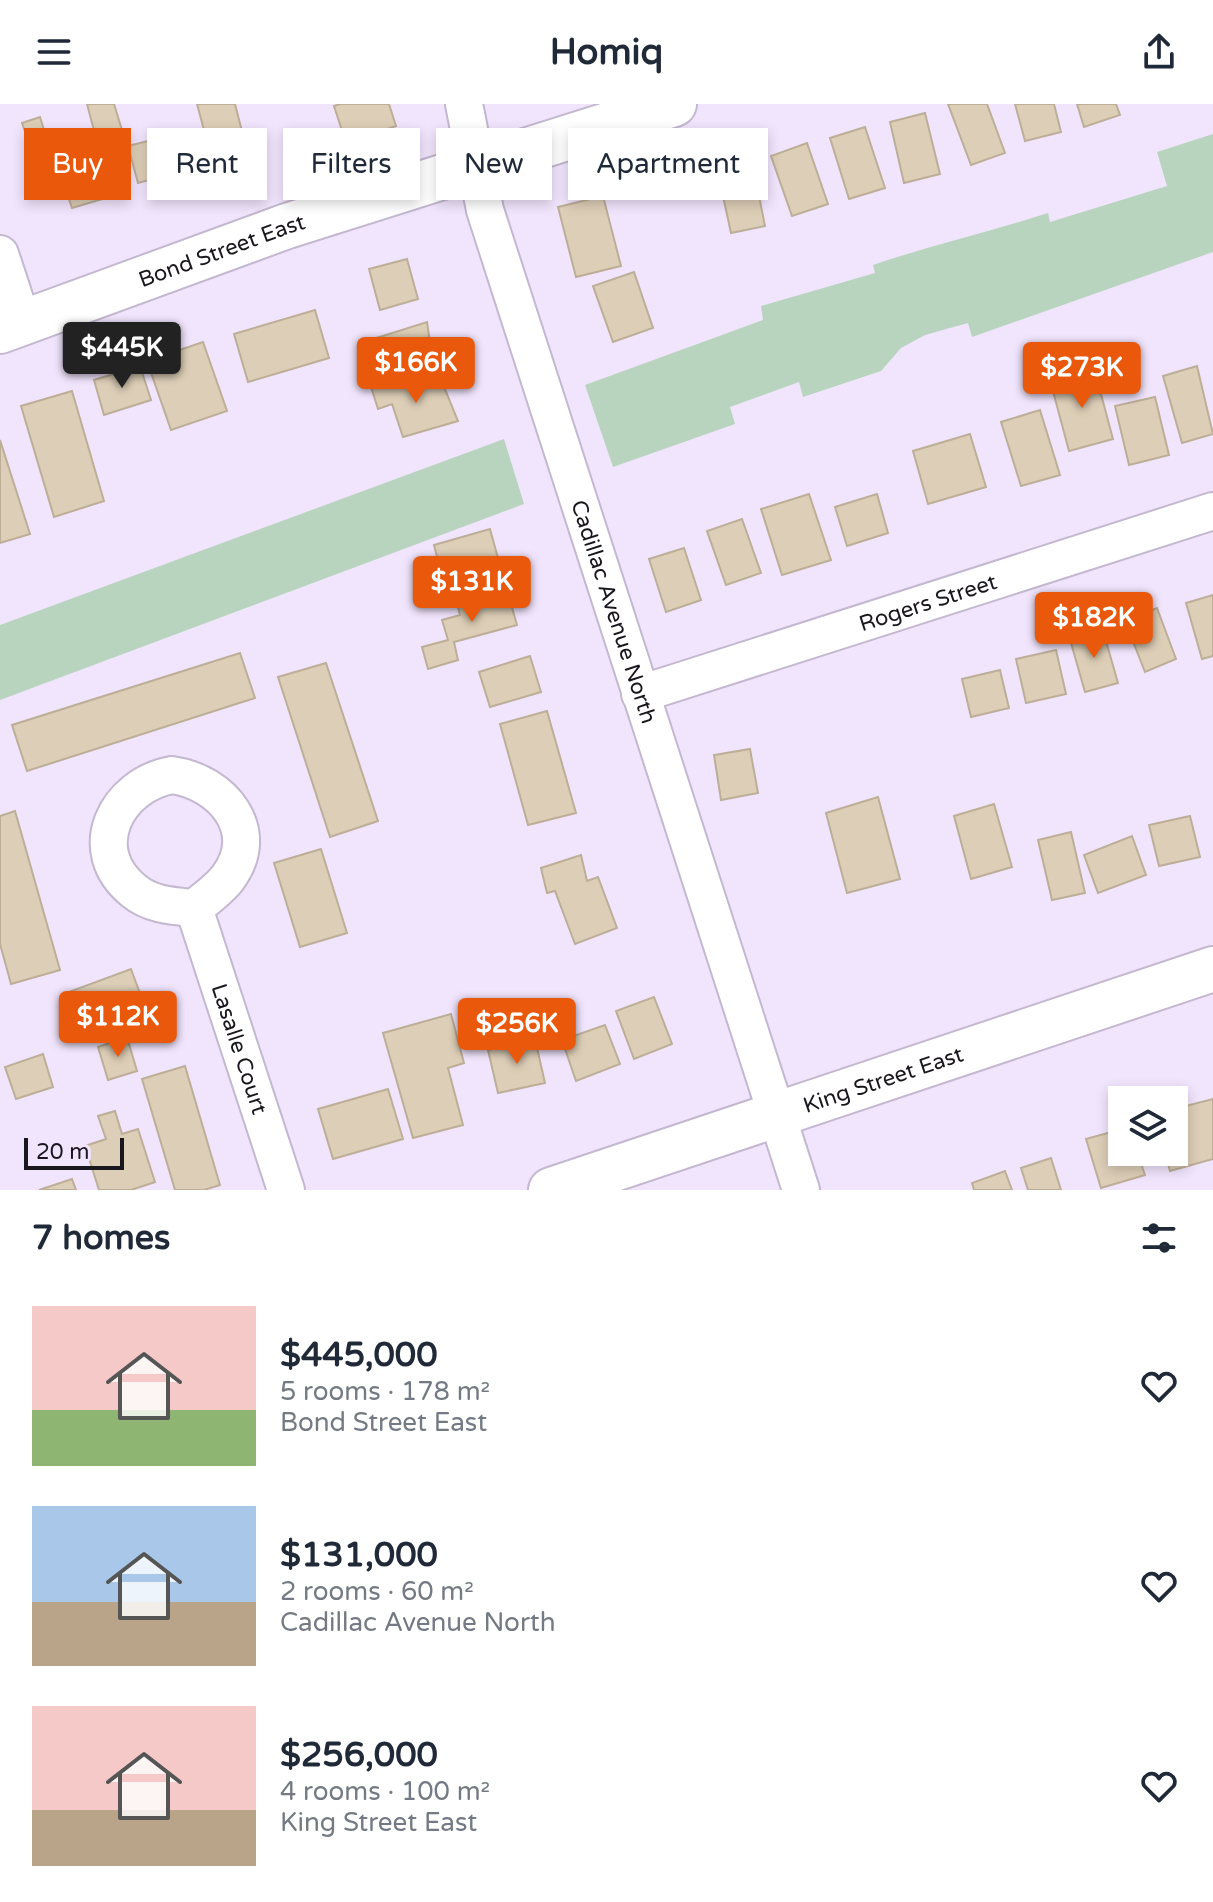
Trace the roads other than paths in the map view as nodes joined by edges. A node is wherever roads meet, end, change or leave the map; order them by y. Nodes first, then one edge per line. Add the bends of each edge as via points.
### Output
1 (464, 104) edge
2 (674, 104) edge
3 (469, 128) edge
4 (552, 142) edge
5 (436, 178) edge
6 (483, 200) edge
7 (0, 254) edge
8 (11, 327) edge
9 (1213, 511) edge
10 (640, 694) junction
11 (194, 908) dead end
12 (1213, 969) edge
13 (776, 1116) junction
14 (286, 1190) edge
15 (551, 1190) edge
16 (801, 1190) edge

1 - 3 street, Cadillac Avenue North
2 - 4 main road, Bond Street East
5 - 8 main road, Bond Street East via 287,226
6 - 10 street, Cadillac Avenue North
7 - 8 street
9 - 10 street, Rogers Street
10 - 13 street, Cadillac Avenue North
11 - 14 street, Lasalle Court
12 - 13 main road, King Street East
13 - 15 main road, King Street East
13 - 16 street, Cadillac Avenue North

